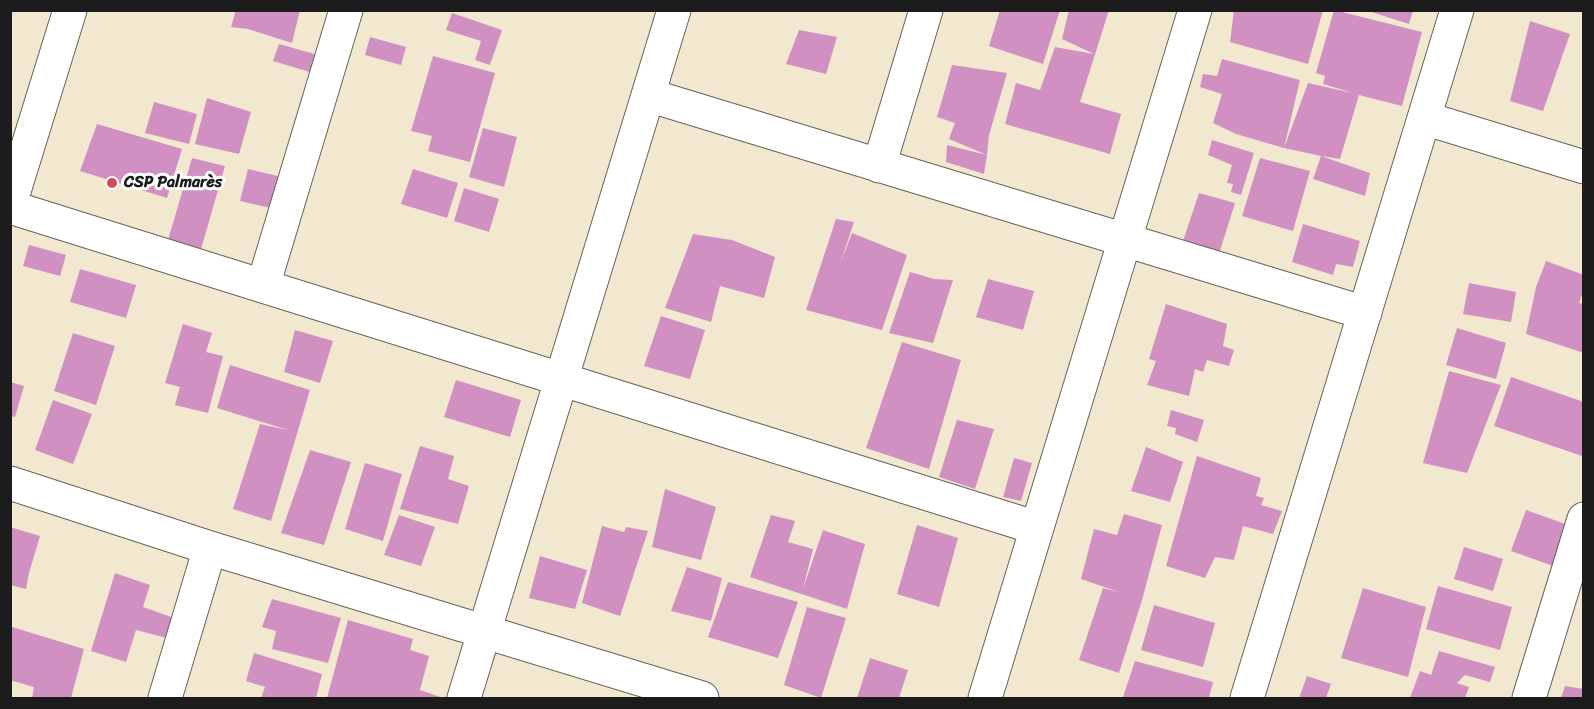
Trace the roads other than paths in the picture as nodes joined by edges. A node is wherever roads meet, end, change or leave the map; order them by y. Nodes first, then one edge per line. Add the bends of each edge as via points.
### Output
1 (70, 10) edge
2 (346, 10) edge
3 (674, 10) edge
4 (926, 10) edge
5 (1195, 10) edge
6 (1457, 10) edge
7 (648, 95) junction
8 (1424, 118) junction
9 (879, 166) junction
10 (1584, 167) edge
11 (10, 206) edge
12 (1124, 242) junction
13 (263, 286) junction
14 (1365, 314) junction
15 (562, 380) junction
16 (10, 483) edge
17 (1584, 519) edge
18 (1037, 528) junction
19 (210, 548) junction
20 (484, 632) junction
21 (165, 699) edge
22 (464, 699) edge
23 (702, 699) edge
24 (985, 699) edge
25 (1247, 699) edge
26 (1529, 699) edge

1 - 11 street
2 - 13 street
3 - 7 street
4 - 9 street
5 - 12 street
6 - 8 street
7 - 9 street
7 - 15 street
8 - 10 street
8 - 14 street
9 - 12 street
11 - 13 street
12 - 14 street
12 - 18 street
13 - 15 street
14 - 25 street
15 - 18 street
15 - 20 street
16 - 19 street
17 - 26 street
18 - 24 street
19 - 20 street
19 - 21 street
20 - 22 street
20 - 23 street

